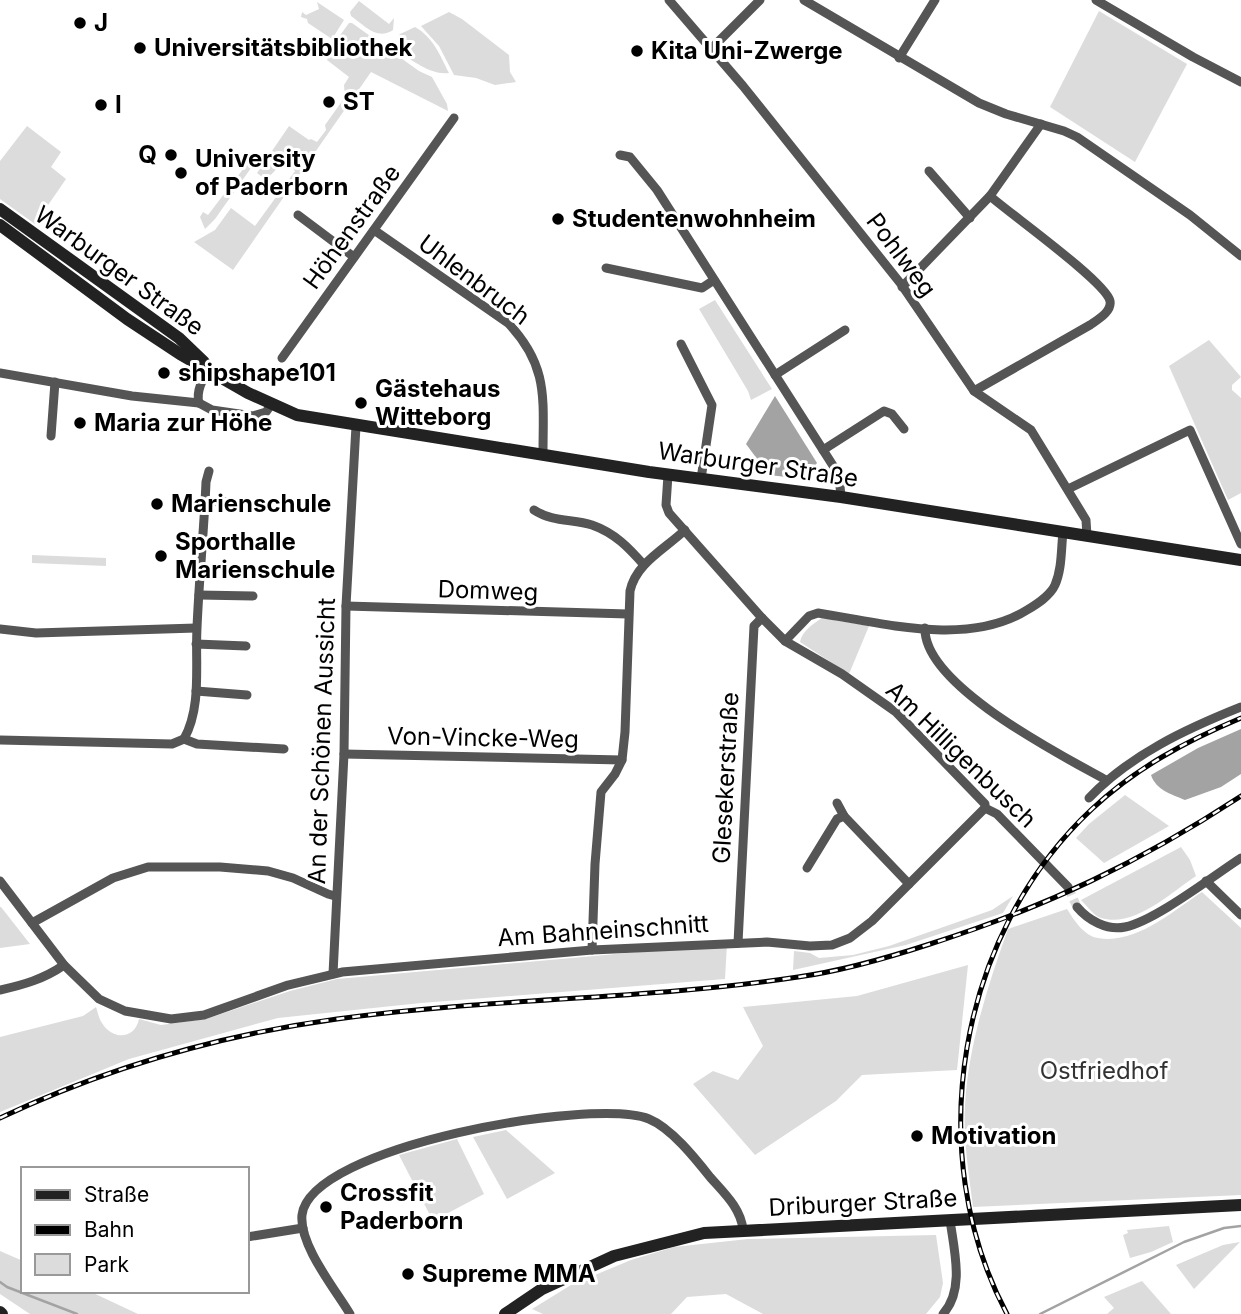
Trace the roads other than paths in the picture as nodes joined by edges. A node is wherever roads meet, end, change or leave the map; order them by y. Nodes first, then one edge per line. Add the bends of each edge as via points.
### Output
1 (668, 0) edge
2 (760, 0) edge
3 (804, 0) edge
4 (934, 0) edge
5 (1096, 0) edge
6 (712, 48) junction
7 (899, 58) junction
8 (1241, 82) edge
9 (454, 118) dead end
10 (1041, 124) junction
11 (620, 155) dead end
12 (929, 171) dead end
13 (990, 196) junction
14 (298, 215) dead end
15 (1, 216) edge
16 (970, 218) junction
17 (374, 230) junction
18 (1241, 256) edge
19 (355, 257) junction
20 (606, 268) dead end
21 (714, 280) junction
22 (902, 287) junction
23 (845, 330) dead end
24 (681, 344) dead end
25 (282, 358) dead end
26 (210, 370) junction
27 (0, 373) edge
28 (775, 375) junction
29 (55, 382) junction
30 (974, 391) junction
31 (199, 403) junction
32 (271, 405) junction
33 (356, 426) junction
34 (904, 429) dead end
35 (51, 436) dead end
36 (823, 450) junction
37 (543, 454) junction
38 (209, 471) dead end
39 (668, 475) junction
40 (701, 479) junction
41 (1068, 489) junction
42 (841, 497) junction
43 (205, 501) junction
44 (243, 503) dead end
45 (534, 510) dead end
46 (685, 530) junction
47 (1063, 532) junction
48 (1087, 536) junction
49 (1241, 544) edge
50 (1241, 560) edge
51 (644, 565) junction
52 (199, 595) junction
53 (253, 596) dead end
54 (346, 606) junction
55 (628, 614) junction
56 (762, 618) junction
57 (197, 628) junction
58 (925, 628) junction
59 (0, 629) edge
60 (785, 641) junction
61 (196, 644) junction
62 (246, 646) dead end
63 (195, 691) junction
64 (247, 695) dead end
65 (1241, 707) edge
66 (184, 739) junction
67 (0, 740) edge
68 (284, 748) dead end
69 (344, 754) junction
70 (622, 760) junction
71 (1106, 780) junction
72 (1089, 798) dead end
73 (837, 803) dead end
74 (985, 808) junction
75 (844, 816) junction
76 (1241, 858) edge
77 (807, 868) dead end
78 (0, 881) edge
79 (1206, 881) junction
80 (909, 884) junction
81 (1068, 887) tunnel mouth
82 (335, 896) junction
83 (1077, 907) tunnel mouth
84 (1241, 915) edge
85 (32, 923) junction
86 (738, 943) junction
87 (592, 950) junction
88 (64, 965) junction
89 (333, 974) junction
90 (0, 990) edge
91 (1241, 1205) edge
92 (950, 1220) junction
93 (303, 1228) junction
94 (743, 1230) junction
95 (248, 1237) edge
96 (350, 1314) edge
97 (505, 1314) edge
98 (943, 1314) edge

1 - 6 street, Pohlweg
2 - 6 street
3 - 7 street
4 - 7 street
5 - 8 street
6 - 22 street, Pohlweg
7 - 10 street via 979,103
9 - 17 street, Höhenstraße
10 - 13 street
10 - 18 street via 1077,137
11 - 21 street via 630,158 657,190
12 - 16 street
13 - 16 street
13 - 30 street via 1089,276 1110,304 1090,325
14 - 19 street
15 - 26 main road, Warburger Straße via 179,338
16 - 22 street
17 - 19 street, Höhenstraße
17 - 37 street, Uhlenbruch via 508,323 523,339 541,377
19 - 25 street, Höhenstraße
20 - 21 street via 702,288
21 - 28 street
22 - 30 street, Pohlweg
23 - 28 street
24 - 40 street via 712,405
26 - 31 street, Warburger Straße via 204,376
26 - 32 main road, Warburger Straße
27 - 29 street
28 - 36 street
29 - 31 street
29 - 35 street
30 - 41 street, Pohlweg via 1031,430
31 - 32 street via 212,410 253,416
32 - 33 main road, Warburger Straße via 296,415
33 - 37 main road, Warburger Straße
33 - 54 street, An der Schönen Aussicht
34 - 36 street via 884,411
36 - 42 street via 839,475
37 - 39 main road, Warburger Straße
38 - 43 street
39 - 40 main road, Warburger Straße
39 - 46 street, Am Hilligenbusch via 666,505
40 - 42 main road, Warburger Straße
41 - 48 street, Pohlweg via 1086,520
41 - 49 street via 1190,430
42 - 47 main road, Warburger Straße
43 - 44 street
43 - 52 street
45 - 51 street via 609,533
46 - 51 street
46 - 56 street, Am Hilligenbusch
47 - 48 main road, Warburger Straße
47 - 58 street via 1054,588 1036,605 995,625 954,631
48 - 50 main road, Warburger Straße
51 - 55 street via 632,580
52 - 53 street
52 - 57 street
54 - 55 street, Domweg
54 - 69 street, An der Schönen Aussicht
55 - 70 street
56 - 60 street, Am Hilligenbusch
56 - 86 street, Glesekerstraße via 754,626
57 - 59 street via 36,633
57 - 61 street
58 - 60 street via 818,613 809,616
58 - 71 street via 935,661 973,697 1038,742
60 - 74 street, Am Hilligenbusch via 896,712
61 - 62 street
61 - 63 street
63 - 64 street
63 - 66 street via 192,725
65 - 71 street via 1183,732
66 - 67 street via 172,744
66 - 68 street via 197,744
69 - 70 street, Von-Vincke-Weg
69 - 82 street, An der Schönen Aussicht
70 - 87 street via 601,792
71 - 72 street
73 - 75 street
74 - 80 street, Am Bahneinschnitt
74 - 81 street, Am Hilligenbusch via 997,814
75 - 77 street via 837,819
75 - 80 street
76 - 79 street
78 - 85 street, Am Bahneinschnitt
79 - 83 street via 1148,918 1123,928 1090,920
79 - 84 street
80 - 86 street, Am Bahneinschnitt via 859,932 842,942 819,946
82 - 85 street via 268,872 148,867 113,878
82 - 89 street, An der Schönen Aussicht
85 - 88 street, Am Bahneinschnitt
86 - 87 street, Am Bahneinschnitt
87 - 89 street, Am Bahneinschnitt
88 - 89 street, Am Bahneinschnitt via 102,1001 162,1019 204,1015
88 - 90 street via 25,985
91 - 92 main road, Driburger Straße
92 - 94 main road, Driburger Straße
92 - 98 street via 956,1285 951,1306
93 - 94 street via 304,1209 321,1187 395,1149 512,1122 614,1112 649,1119 677,1140 731,1201
93 - 95 street
93 - 96 street
94 - 97 main road, Driburger Straße via 674,1239 614,1256 542,1289

